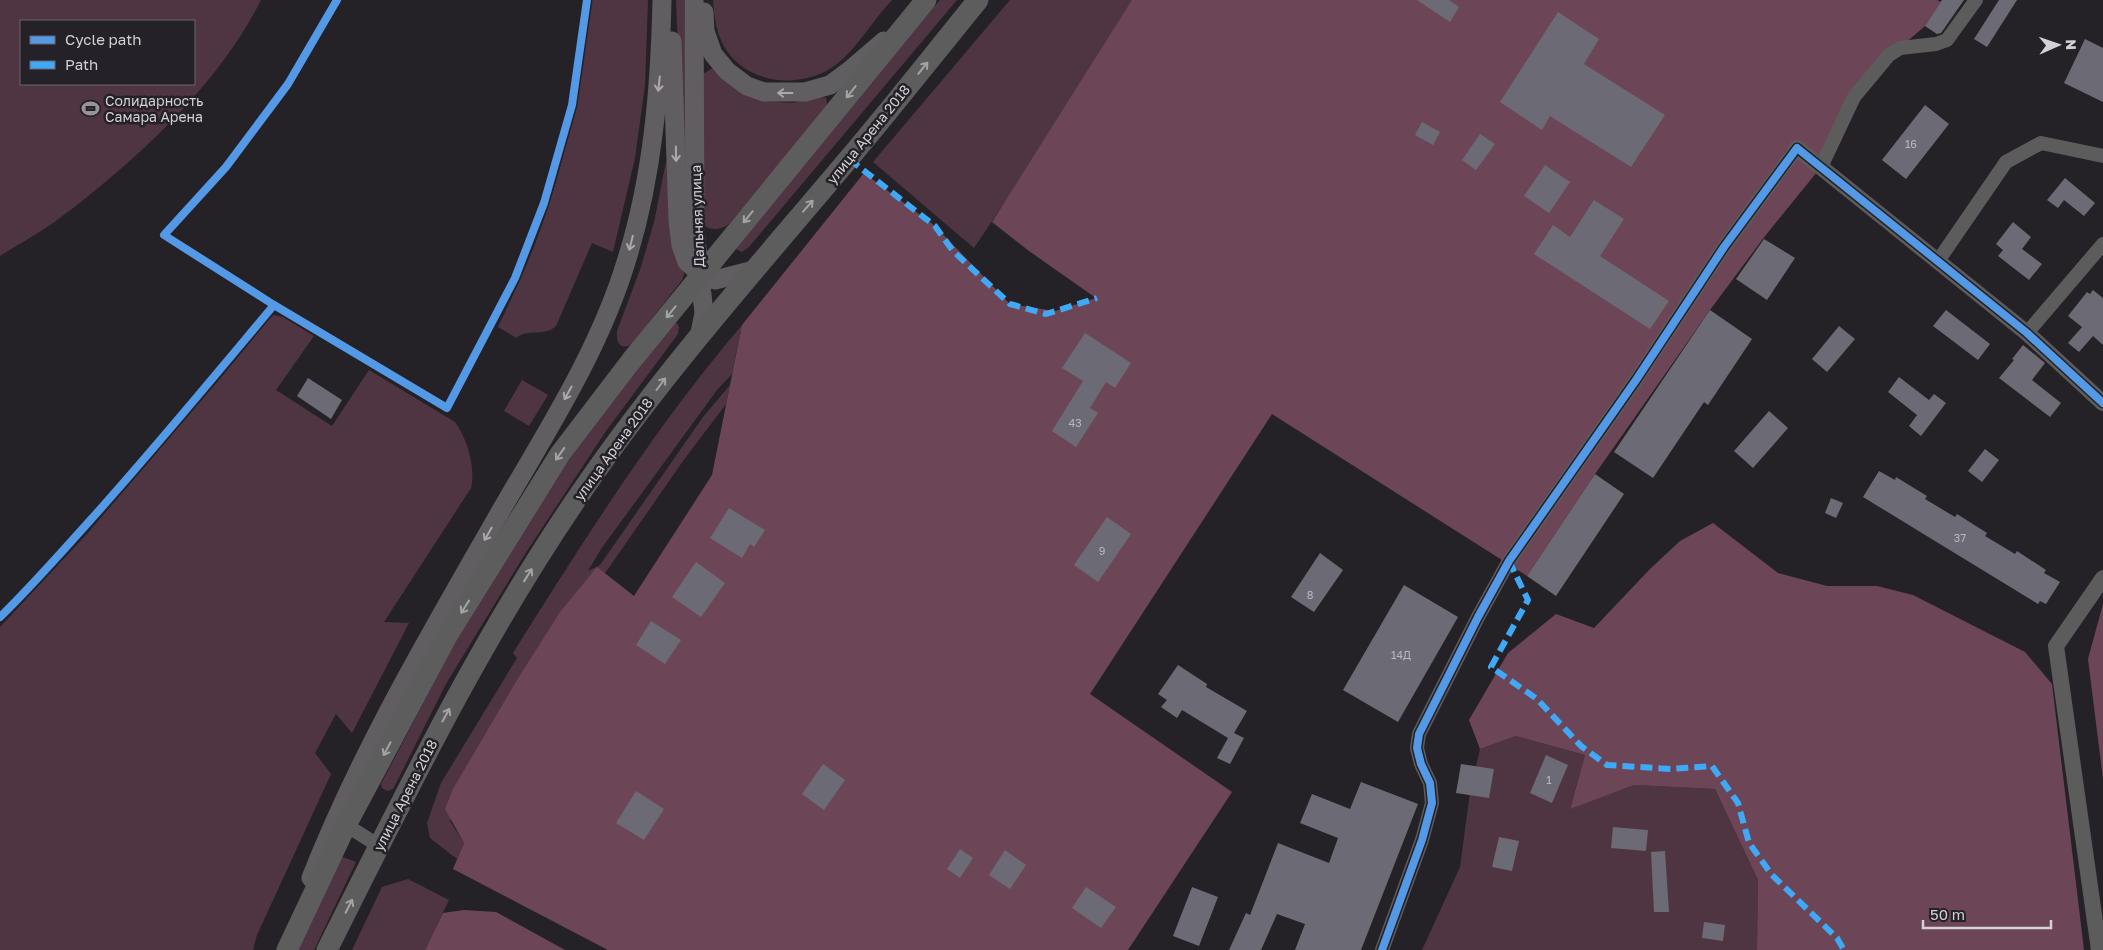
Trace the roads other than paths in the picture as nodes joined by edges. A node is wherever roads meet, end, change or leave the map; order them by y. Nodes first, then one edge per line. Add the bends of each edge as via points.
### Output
1 (662, 0) edge
2 (670, 0) edge
3 (694, 0) edge
4 (704, 0) edge
5 (978, 0) edge
6 (1976, 0) edge
7 (920, 8) edge
8 (1797, 148) joint
9 (2103, 156) edge
10 (1821, 167) junction
11 (2103, 244) edge
12 (1938, 261) junction
13 (754, 270) junction
14 (701, 274) junction
15 (700, 333) junction
16 (2027, 333) junction
17 (2103, 403) edge
18 (2103, 578) edge
19 (346, 826) junction
20 (379, 846) junction
21 (282, 950) edge
22 (287, 950) edge
23 (327, 950) edge
24 (1382, 950) edge
25 (2099, 950) edge

1 -> 21 main road via 660,68 651,151 626,262 606,316 578,374 392,706 332,824
2 -> 14 main road, Дальняя улица via 678,220 681,246 687,262
3 - 14 main road, Дальняя улица via 695,229
7 -> 4 main road via 849,72 830,84 805,92 764,92 740,81 714,54 705,31
13 -> 5 main road, улица Арена 2018 via 849,160
6 - 10 street via 1947,40 1900,48 1889,54 1854,98
7 -> 14 main road
8 - 10 street
8 - 24 street via 1724,247 1636,380 1509,561 1478,617 1419,734 1417,748 1430,783 1432,803
9 - 12 street via 2041,143 2006,162
10 - 12 street
11 - 16 street
12 - 16 street
13 - 14 main road via 715,280
13 - 15 main road, улица Арена 2018
14 - 15 main road via 704,313
14 -> 19 main road via 560,454 447,636
20 -> 15 main road, улица Арена 2018 via 434,736 500,619 584,488
16 - 17 street
18 - 25 street via 2056,646
19 - 20 street
19 - 22 main road
23 -> 20 main road, улица Арена 2018

